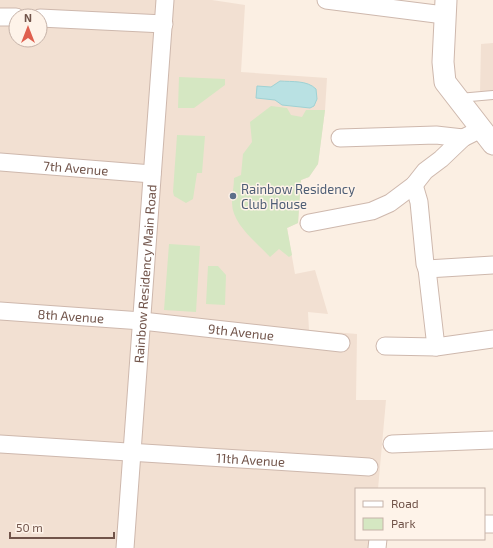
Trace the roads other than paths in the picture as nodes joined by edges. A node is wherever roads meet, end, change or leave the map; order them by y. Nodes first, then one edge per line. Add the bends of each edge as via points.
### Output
1 (165, 0) edge
2 (326, 0) edge
3 (445, 8) edge
4 (48, 18) edge
5 (164, 24) junction
6 (493, 95) edge
7 (457, 98) junction
8 (487, 137) edge
9 (340, 138) dead end
10 (462, 138) junction
11 (0, 162) edge
12 (152, 174) junction
13 (414, 185) junction
14 (309, 223) dead end
15 (493, 266) edge
16 (427, 269) junction
17 (0, 311) edge
18 (142, 321) junction
19 (493, 339) edge
20 (341, 343) dead end
21 (385, 346) dead end
22 (436, 347) junction
23 (493, 440) edge
24 (0, 444) edge
25 (392, 444) dead end
26 (132, 453) junction
27 (369, 467) dead end
28 (125, 548) edge

1 - 5 street, Rainbow Residency Main Road
2 - 3 street
3 - 7 street via 445,82
4 - 5 street
5 - 12 street, Rainbow Residency Main Road
6 - 7 lane
7 - 8 street
8 - 10 street
9 - 10 street via 436,135
10 - 13 street via 425,171
11 - 12 street, 7th Avenue
12 - 18 street, Rainbow Residency Main Road
13 - 14 street via 390,203 372,211
13 - 16 street via 420,202
15 - 16 street
16 - 22 street
17 - 18 street, 8th Avenue
18 - 20 street, 9th Avenue
18 - 26 street, Rainbow Residency Main Road
19 - 22 street
21 - 22 street
23 - 25 street
24 - 26 street, 11th Avenue
26 - 27 street, 11th Avenue
26 - 28 street, Rainbow Residency Main Road

